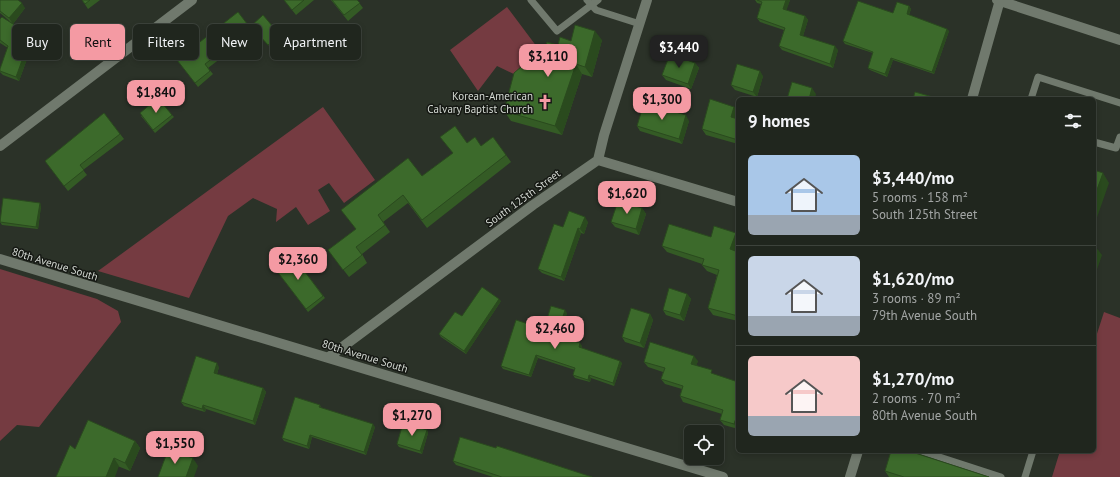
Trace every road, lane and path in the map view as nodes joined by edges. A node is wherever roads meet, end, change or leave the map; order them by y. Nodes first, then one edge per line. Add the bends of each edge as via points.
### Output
1 (192, 0) edge
2 (531, 0) edge
3 (598, 0) edge
4 (647, 0) edge
5 (999, 0) edge
6 (589, 3) edge
7 (640, 24) junction
8 (1120, 40) edge
9 (973, 97) edge
10 (1032, 97) edge
11 (1120, 103) edge
12 (1120, 137) edge
13 (1096, 143) edge
14 (0, 146) edge
15 (598, 160) junction
16 (736, 201) edge
17 (0, 259) edge
18 (328, 357) junction
19 (857, 453) edge
20 (927, 453) edge
21 (1032, 453) edge
22 (723, 477) edge
23 (850, 477) edge
24 (1001, 477) edge
25 (1025, 477) edge

1 - 14 street
2 - 6 lane via 557,31
3 - 6 lane
4 - 7 street
5 - 8 street
5 - 9 street
6 - 7 lane via 596,10
7 - 15 street
10 - 11 lane via 1038,77
12 - 13 lane via 1116,148
15 - 16 street
15 - 18 street, South 125th Street via 533,204
17 - 18 street, 80th Avenue South via 187,317
18 - 22 street, 80th Avenue South
19 - 23 street
20 - 24 lane
21 - 25 lane

